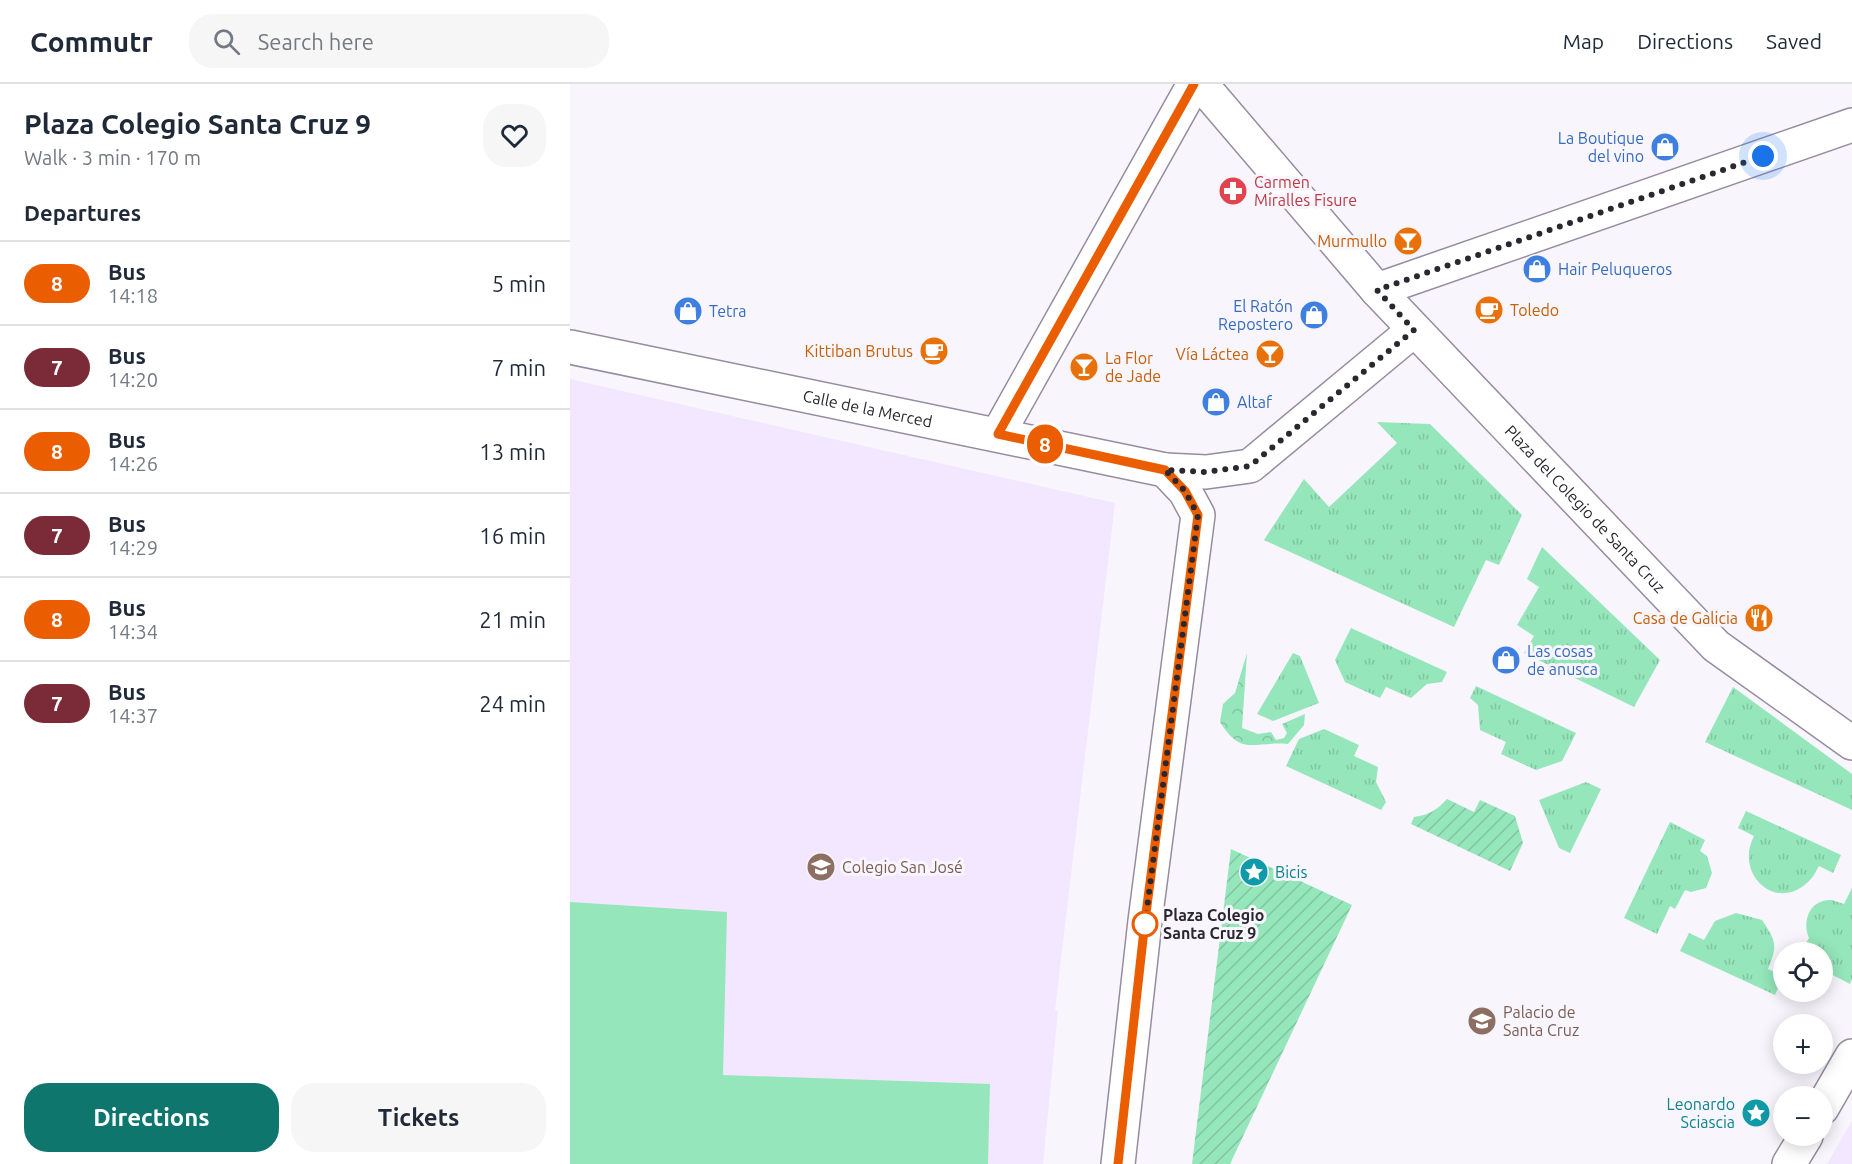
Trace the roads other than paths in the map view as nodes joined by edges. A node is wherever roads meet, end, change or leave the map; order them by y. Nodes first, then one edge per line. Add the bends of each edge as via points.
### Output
1 (1194, 84) edge
2 (1201, 84) edge
3 (1852, 125) edge
4 (1377, 290) junction
5 (1414, 330) junction
6 (570, 347) edge
7 (998, 434) junction
8 (1165, 470) junction
9 (1852, 742) edge
10 (1852, 1056) edge
11 (1833, 1089) edge
12 (1800, 1146) edge
13 (1118, 1164) edge
14 (1789, 1164) edge

1 - 7 street
2 - 4 street, Plaza del Colegio de Santa Cruz
3 - 4 street
4 - 5 street, Plaza del Colegio de Santa Cruz
5 - 8 street via 1250,466 1206,472
5 - 9 street, Plaza del Colegio de Santa Cruz via 1716,646
6 - 7 street, Calle de la Merced
7 - 8 street, Calle de la Merced
8 - 13 street via 1185,491 1198,515
10 - 11 street
12 - 14 street

